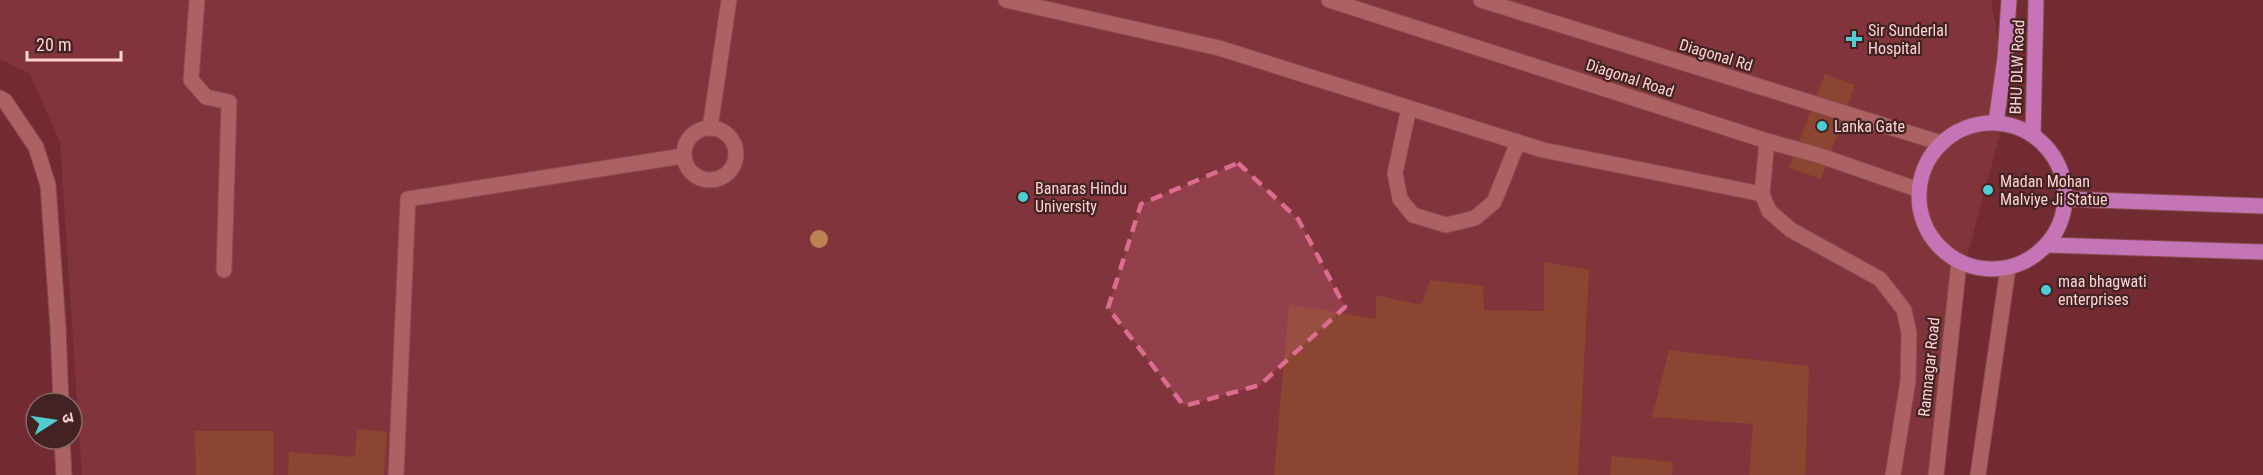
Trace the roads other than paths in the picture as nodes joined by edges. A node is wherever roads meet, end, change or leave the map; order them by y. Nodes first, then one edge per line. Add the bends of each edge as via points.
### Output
1 (197, 0) edge
2 (729, 0) edge
3 (1006, 0) edge
4 (1329, 0) edge
5 (1481, 0) edge
6 (2009, 0) edge
7 (2036, 0) edge
8 (0, 98) edge
9 (1409, 108) junction
10 (1996, 122) junction
11 (710, 128) junction
12 (2033, 135) junction
13 (1767, 141) junction
14 (1518, 142) junction
15 (1941, 143) junction
16 (684, 156) junction
17 (1919, 190) junction
18 (1762, 194) junction
19 (2066, 199) junction
20 (2263, 206) edge
21 (2048, 244) junction
22 (2263, 252) edge
23 (1959, 262) junction
24 (2008, 268) junction
25 (224, 270) dead end
26 (60, 391) edge
27 (63, 451) edge
28 (64, 475) edge
29 (396, 475) edge
30 (1893, 475) edge
31 (1936, 475) edge
32 (1978, 475) edge

1 - 25 main road via 191,80 206,97 229,102
2 - 11 main road
3 - 9 main road via 1219,48
4 - 13 main road, Diagonal Road
5 - 15 main road, Diagonal Rd
6 - 10 main road, BHU DLW Road
7 - 12 main road, BHU DLW Road
8 - 26 main road via 36,147 48,185
9 - 14 main road
9 - 14 main road via 1395,173 1400,200 1413,215 1446,225 1475,218 1494,202
10 - 12 main road
10 - 15 main road via 1966,127
11 - 16 main road via 701,129 688,140
11 - 16 main road via 726,134 735,149 736,158 727,173 720,178 704,179 689,171
12 - 19 main road via 2058,162
13 - 17 main road, Diagonal Road
13 - 18 main road
14 - 18 main road
15 - 17 main road via 1922,173
16 - 29 main road via 408,199
17 - 23 main road via 1920,212 1928,232
18 - 30 main road via 1769,212 1880,279 1904,310 1909,333 1908,381
19 - 20 main road
19 - 21 main road via 2058,231
21 - 22 main road
21 - 24 main road via 2037,255
23 - 24 main road via 1983,269
23 - 31 main road, Ramnagar Road
24 - 32 main road
27 - 28 main road

